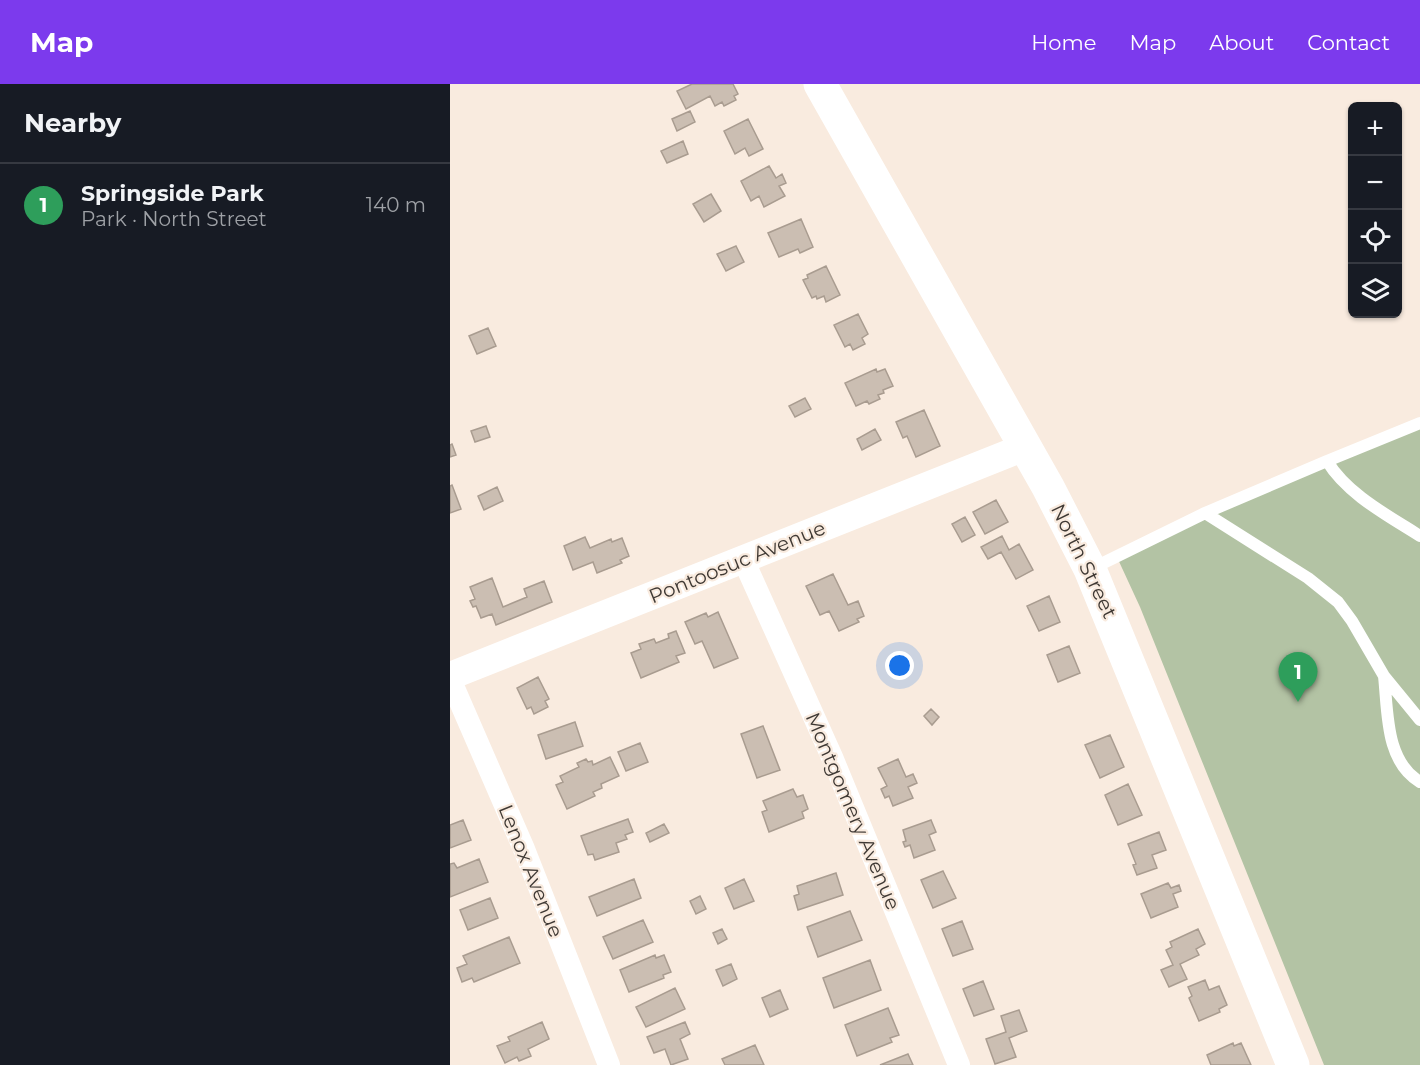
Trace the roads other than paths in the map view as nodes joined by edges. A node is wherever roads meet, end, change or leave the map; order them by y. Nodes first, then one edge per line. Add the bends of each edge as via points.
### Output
1 (820, 84) edge
2 (1420, 423) edge
3 (1025, 447) junction
4 (1327, 461) junction
5 (1205, 513) junction
6 (1420, 536) edge
7 (743, 559) junction
8 (1090, 569) junction
9 (1384, 676) junction
10 (450, 678) edge
11 (1420, 720) edge
12 (1420, 782) edge
13 (609, 1065) edge
14 (959, 1065) edge
15 (1293, 1065) edge

1 - 3 main road, North Street
2 - 4 lane
3 - 7 street, Pontoosuc Avenue
3 - 8 main road, North Street
4 - 5 lane
4 - 6 lane via 1336,477
5 - 8 lane
5 - 9 lane via 1308,578 1338,602
7 - 10 street, Pontoosuc Avenue
7 - 14 street, Montgomery Avenue via 832,757
8 - 15 main road, North Street
9 - 11 lane
9 - 12 lane via 1394,750 1405,770
10 - 13 street, Lenox Avenue via 524,849

